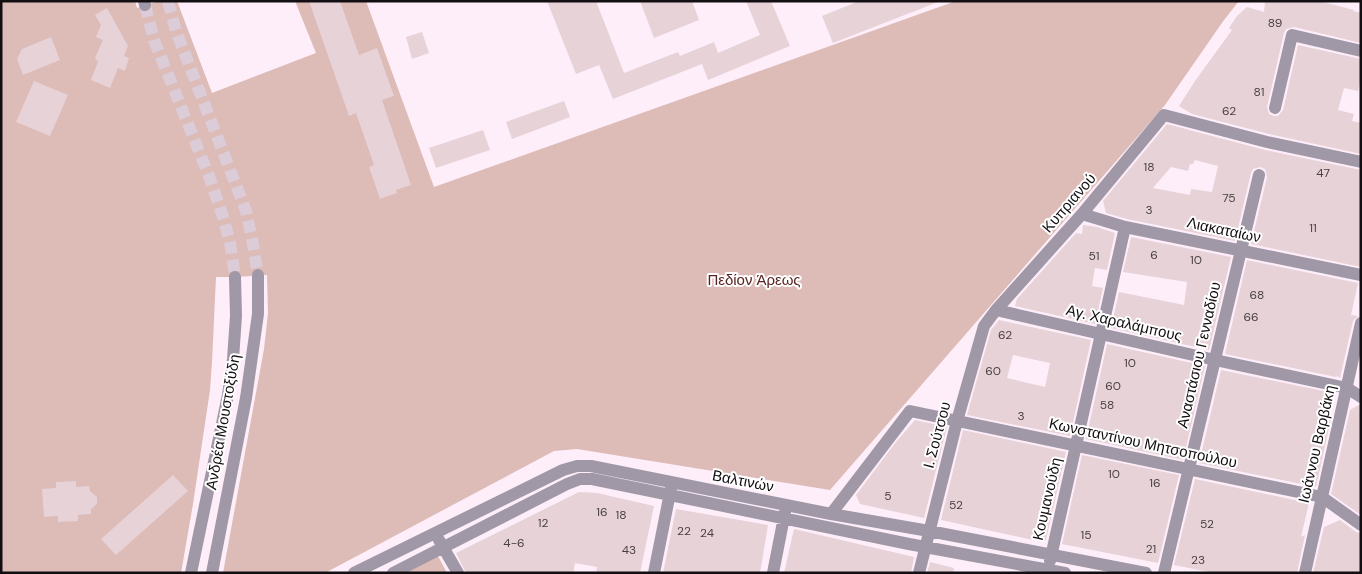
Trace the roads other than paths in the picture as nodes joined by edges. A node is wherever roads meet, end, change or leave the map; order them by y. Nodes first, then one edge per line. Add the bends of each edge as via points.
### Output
1 (1361, 51) edge
2 (1275, 108) dead end
3 (1361, 162) edge
4 (1259, 174) dead end
5 (1082, 214) junction
6 (1125, 227) junction
7 (1241, 250) junction
8 (258, 276) tunnel mouth
9 (1361, 276) edge
10 (235, 277) tunnel mouth
11 (996, 310) junction
12 (1361, 323) edge
13 (1100, 334) junction
14 (1215, 360) junction
15 (1347, 388) junction
16 (1361, 397) edge
17 (957, 421) junction
18 (1076, 446) junction
19 (1189, 470) junction
20 (671, 490) junction
21 (1322, 497) junction
22 (787, 506) junction
23 (831, 514) junction
24 (784, 518) junction
25 (1361, 525) edge
26 (929, 531) junction
27 (435, 532) junction
28 (925, 546) junction
29 (444, 547) junction
30 (1051, 555) junction
31 (1047, 571) edge
32 (191, 573) edge
33 (212, 573) edge
34 (354, 573) edge
35 (393, 573) edge
36 (458, 573) edge
37 (654, 573) edge
38 (772, 573) edge
39 (919, 573) edge
40 (1065, 573) edge
41 (1146, 573) edge
42 (1164, 573) edge
43 (1306, 573) edge

1 - 2 street via 1292,35
3 - 5 street, Κυπριανού via 1164,115
4 - 7 street, Αναστάσιου Γενναδίου
5 - 6 street, Λιακαταίων
5 - 11 street, Κυπριανού
6 - 7 street, Λιακαταίων
6 - 13 street, Κουμανούδη
7 - 9 street, Λιακαταίων
7 - 14 street, Αναστάσιου Γενναδίου
8 - 33 street, Ανδρέα Μουστοξύδη via 258,314 246,398
10 - 32 street, Ανδρέα Μουστοξύδη via 236,316 228,394
11 - 13 street, Αγ. Χαραλάμπους
11 - 17 street, Ι. Σούτσου via 984,326
12 - 15 street, Ιωάννου Βαρβάκη
13 - 14 street, Αγ. Χαραλάμπους
13 - 18 street, Κουμανούδη
14 - 15 street, Αγ. Χαραλάμπους
14 - 19 street, Αναστάσιου Γενναδίου
15 - 16 street, Αγ. Χαραλάμπους
15 - 21 street, Ιωάννου Βαρβάκη
17 - 18 street, Κωνσταντίνου Μητσοπούλου
17 - 23 street, Κωνσταντίνου Μητσοπούλου via 910,411
17 - 26 street, Ι. Σούτσου
18 - 19 street, Κωνσταντίνου Μητσοπούλου
18 - 30 street, Κουμανούδη
19 - 21 street, Κωνσταντίνου Μητσοπούλου
19 - 42 street, Αναστάσιου Γενναδίου
20 - 22 street, Βαλτινών
20 - 24 street, Βαλτινών
20 - 27 street, Βαλτινών via 591,466 577,466
20 - 29 street, Βαλτινών via 580,479
20 - 37 street
21 - 25 street, Κωνσταντίνου Μητσοπούλου
21 - 43 street, Ιωάννου Βαρβάκη
22 - 23 street, Βαλτινών
22 - 24 street
23 - 26 street, Βαλτινών
24 - 28 street, Βαλτινών
24 - 38 street
26 - 28 street, Ι. Σούτσου
26 - 30 street, Βαλτινών
27 - 29 street
27 - 34 street, Βαλτινών
28 - 31 street, Βαλτινών
28 - 39 street, Ι. Σούτσου
29 - 35 street, Βαλτινών
29 - 36 street
30 - 31 street, Κουμανούδη
30 - 41 street, Βαλτινών
31 - 40 street, Βαλτινών

